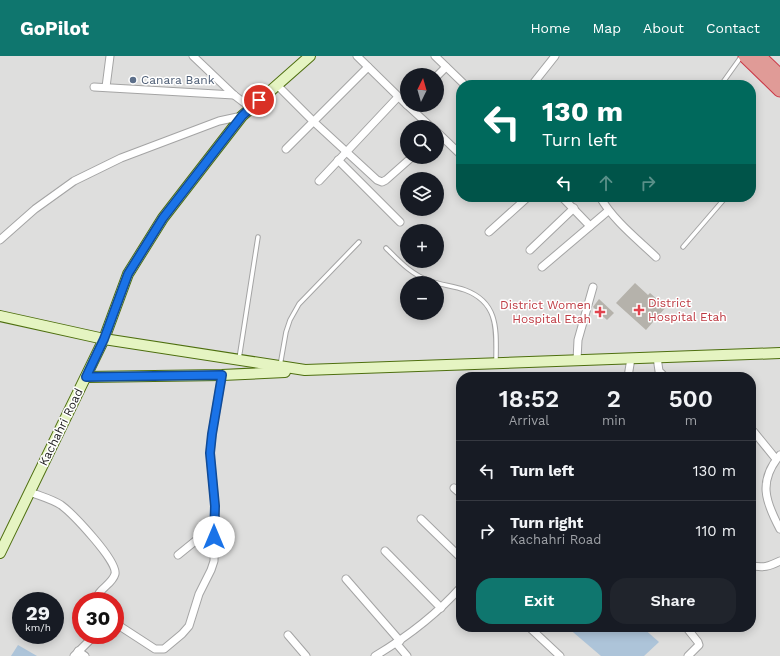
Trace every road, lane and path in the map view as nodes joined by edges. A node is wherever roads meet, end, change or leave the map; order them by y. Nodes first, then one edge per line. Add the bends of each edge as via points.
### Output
1 (110, 56) edge
2 (193, 56) edge
3 (310, 56) edge
4 (357, 56) edge
5 (434, 56) edge
6 (555, 56) edge
7 (742, 56) edge
8 (745, 56) edge
9 (759, 56) edge
10 (368, 67) junction
11 (446, 67) joint
12 (780, 76) edge
13 (460, 80) edge
14 (536, 80) edge
15 (725, 80) edge
16 (277, 85) junction
17 (94, 87) dead end
18 (106, 87) junction
19 (780, 90) edge
20 (234, 95) junction
21 (398, 97) joint
22 (251, 108) junction
23 (415, 112) edge
24 (242, 116) junction
25 (424, 120) edge
26 (314, 122) junction
27 (444, 139) edge
28 (286, 149) dead end
29 (456, 150) edge
30 (346, 151) junction
31 (338, 160) junction
32 (404, 164) edge
33 (319, 181) dead end
34 (522, 202) edge
35 (567, 202) edge
36 (603, 202) edge
37 (722, 202) edge
38 (574, 208) junction
39 (608, 211) junction
40 (400, 222) dead end
41 (590, 226) junction
42 (489, 232) dead end
43 (258, 238) dead end
44 (0, 240) edge
45 (359, 242) dead end
46 (683, 247) dead end
47 (386, 248) dead end
48 (530, 250) dead end
49 (656, 257) dead end
50 (542, 267) dead end
51 (593, 287) dead end
52 (0, 316) edge
53 (104, 339) junction
54 (780, 353) edge
55 (658, 357) junction
56 (631, 358) junction
57 (239, 360) junction
58 (577, 360) junction
59 (496, 363) junction
60 (280, 367) junction
61 (305, 370) junction
62 (629, 372) edge
63 (660, 372) edge
64 (222, 375) junction
65 (86, 377) junction
66 (756, 434) edge
67 (778, 457) edge
68 (30, 492) junction
69 (421, 519) dead end
70 (215, 525) junction
71 (780, 529) edge
72 (385, 550) dead end
73 (0, 553) edge
74 (456, 553) edge
75 (178, 555) dead end
76 (780, 561) edge
77 (756, 566) edge
78 (346, 579) dead end
79 (101, 592) edge
80 (456, 592) edge
81 (441, 608) junction
82 (124, 629) edge
83 (534, 632) edge
84 (690, 632) edge
85 (288, 635) dead end
86 (398, 642) junction
87 (86, 644) edge
88 (76, 654) edge
89 (85, 656) edge
90 (306, 656) edge
91 (374, 656) edge
92 (407, 656) edge
93 (560, 656) edge
94 (688, 656) edge

1 - 18 street
2 - 20 street
3 - 16 street, Kachahri Road
4 - 10 street
5 - 11 street
6 - 14 street
7 - 15 lane
8 - 19 highway
9 - 12 highway
10 - 21 street
10 - 26 street
11 - 13 street
16 - 22 street, Kachahri Road
16 - 26 street
17 - 18 street
18 - 20 street
20 - 22 street
21 - 30 street
22 - 24 street, Kachahri Road
23 - 25 street
24 - 44 street via 219,121 121,158 74,181 35,209
24 - 53 street, Kachahri Road via 163,218 128,274
26 - 28 street
26 - 30 street
27 - 29 street
30 - 31 street
30 - 32 street via 382,182
31 - 33 street
31 - 40 street
34 - 42 street
35 - 38 street
36 - 39 street
37 - 46 lane
38 - 41 street
38 - 48 street
39 - 41 street
39 - 49 street
41 - 50 street
43 - 57 lane
45 - 60 lane via 299,304 286,332
47 - 59 lane via 414,274 430,282 466,290 482,299 493,314 496,329
51 - 58 street via 578,340
52 - 53 street
53 - 57 street
53 - 65 street, Kachahri Road
54 - 55 street
55 - 56 street
55 - 63 street via 657,366
56 - 58 street
56 - 62 street
57 - 60 street
58 - 59 street
59 - 61 street
60 - 61 street
61 - 64 street
64 - 65 street
64 - 70 street via 210,453
65 - 68 street, Kachahri Road
66 - 67 street
67 - 71 street via 767,474 765,489 768,504
68 - 73 street, Kachahri Road
68 - 79 street via 60,505 101,547 113,564 115,574
69 - 74 street
70 - 75 street
70 - 82 street via 214,561 188,626 182,634 164,650 160,650
72 - 81 street
76 - 77 street via 763,567
78 - 86 street
80 - 81 street
81 - 86 street
83 - 93 street
84 - 94 street via 699,645
85 - 90 street
86 - 91 street
86 - 92 street
87 - 88 street
88 - 89 street

